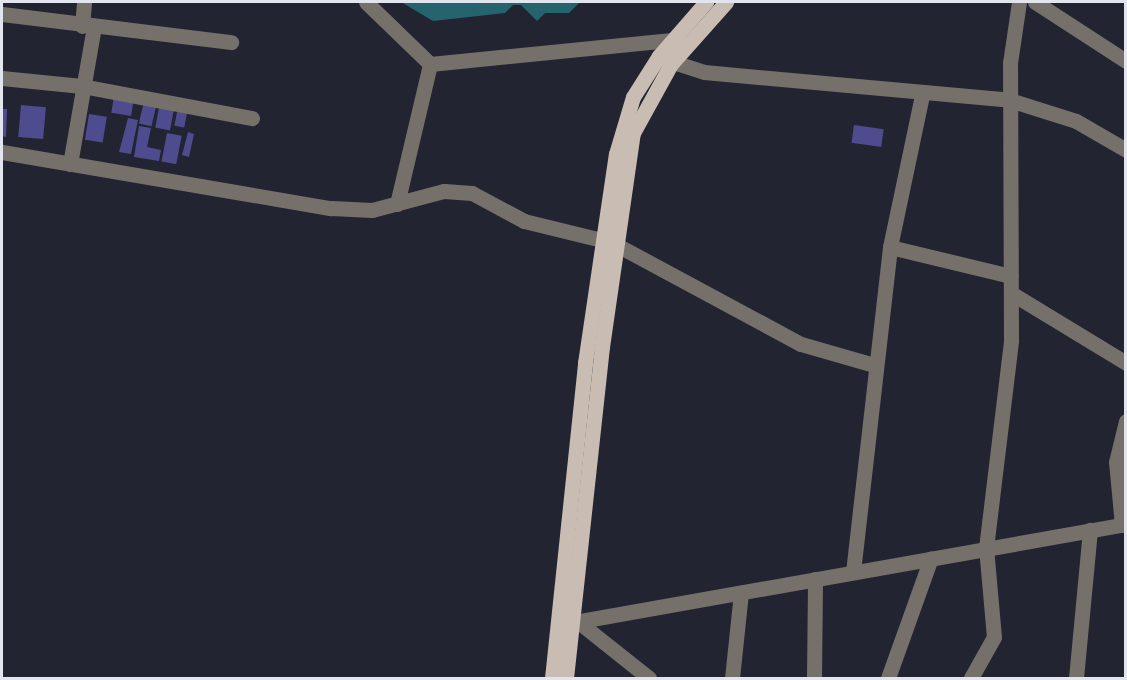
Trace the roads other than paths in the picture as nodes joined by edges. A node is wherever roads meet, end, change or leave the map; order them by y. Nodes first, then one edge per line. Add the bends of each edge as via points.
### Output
1 (84, 2) edge
2 (366, 2) edge
3 (706, 2) edge
4 (726, 2) edge
5 (1019, 2) edge
6 (1035, 2) edge
7 (2, 14) edge
8 (88, 27) junction
9 (231, 42) dead end
10 (679, 43) junction
11 (665, 60) junction
12 (1125, 61) edge
13 (430, 64) junction
14 (2, 78) edge
15 (82, 86) junction
16 (922, 95) junction
17 (1010, 100) junction
18 (252, 118) dead end
19 (1125, 150) edge
20 (2, 153) edge
21 (70, 164) junction
22 (397, 204) junction
23 (609, 242) junction
24 (890, 248) junction
25 (1011, 276) junction
26 (1011, 293) junction
27 (1125, 363) edge
28 (874, 365) junction
29 (1125, 421) edge
30 (1124, 524) edge
31 (1090, 530) junction
32 (986, 548) junction
33 (931, 558) junction
34 (854, 572) junction
35 (815, 579) junction
36 (741, 593) junction
37 (569, 624) junction
38 (552, 678) edge
39 (566, 678) edge
40 (649, 678) edge
41 (732, 678) edge
42 (814, 678) edge
43 (888, 678) edge
44 (971, 678) edge
45 (1076, 678) edge

1 - 8 street
2 - 13 street
3 - 10 main road
4 - 10 main road
5 - 17 street
6 - 12 street
7 - 8 street
8 - 9 street
8 - 15 street
10 - 11 main road
10 - 13 street
11 - 16 street
11 - 23 main road via 624,119
13 - 22 street
14 - 15 street
15 - 18 street
15 - 21 street
16 - 17 street
16 - 24 street
17 - 19 street via 1076,121
17 - 25 street
20 - 21 street
21 - 22 street via 331,208
22 - 23 street via 444,191 472,193 524,221
23 - 28 street via 801,344
23 - 37 main road
24 - 25 street
24 - 28 street
25 - 26 street
26 - 27 street
26 - 32 street via 1005,419
28 - 34 street
29 - 30 street via 1116,462
30 - 31 street
31 - 32 street
31 - 45 street
32 - 33 street
32 - 44 street via 994,637
33 - 34 street
33 - 43 street
34 - 35 street
35 - 36 street
35 - 42 street
36 - 37 street
36 - 41 street
37 - 38 main road
37 - 39 main road
37 - 40 street

